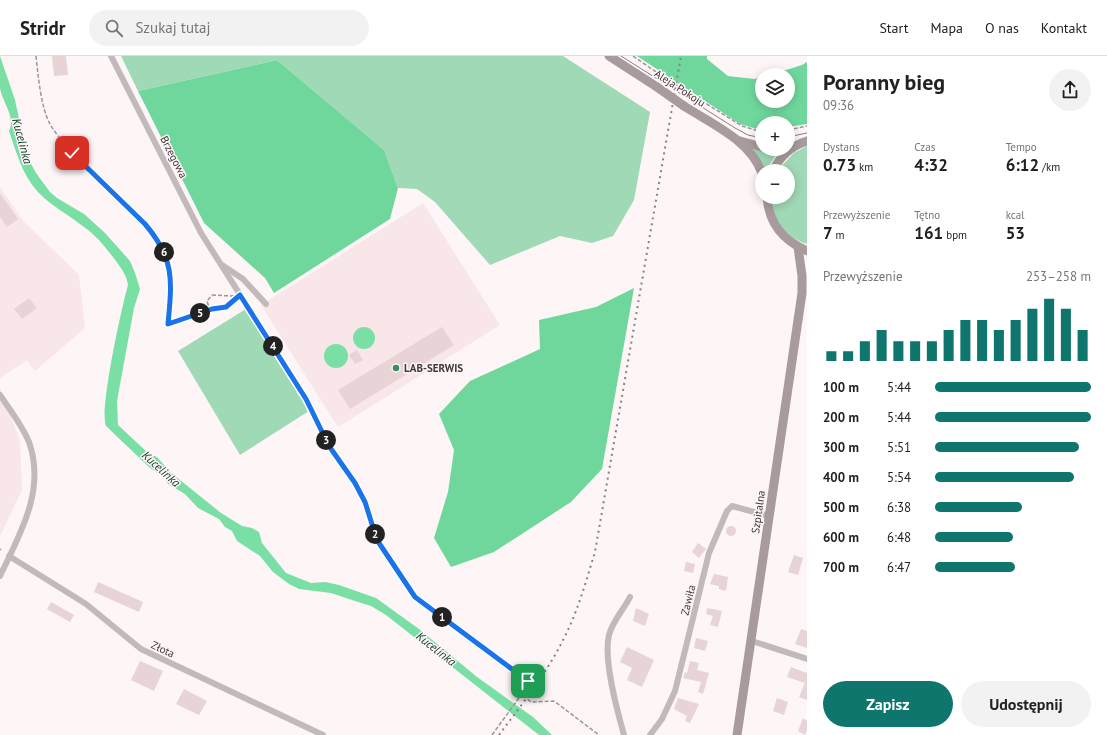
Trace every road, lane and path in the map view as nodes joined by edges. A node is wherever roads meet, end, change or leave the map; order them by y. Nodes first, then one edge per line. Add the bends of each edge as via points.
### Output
1 (36, 56) edge
2 (111, 56) edge
3 (609, 56) edge
4 (633, 56) edge
5 (807, 126) edge
6 (795, 129) edge
7 (755, 130) edge
8 (739, 140) junction
9 (807, 141) edge
10 (755, 145) edge
11 (795, 146) edge
12 (783, 156) edge
13 (759, 164) edge
14 (776, 164) edge
15 (768, 204) edge
16 (798, 247) junction
17 (807, 251) edge
18 (222, 265) junction
19 (807, 282) edge
20 (802, 293) junction
21 (240, 295) junction
22 (266, 304) dead end
23 (212, 309) junction
24 (0, 395) edge
25 (306, 399) joint
26 (769, 516) junction
27 (9, 556) junction
28 (0, 576) edge
29 (630, 598) dead end
30 (752, 641) junction
31 (807, 659) edge
32 (512, 669) junction
33 (323, 735) edge
34 (492, 735) edge
35 (599, 735) edge
36 (624, 735) edge
37 (650, 735) edge
38 (737, 735) edge

1 - 23 path via 45,111 50,124 72,153 156,236 164,252 171,278 168,324
2 - 18 street, Brzegowa via 201,233
3 - 8 street, Aleja Pokoju, bridge
4 - 7 path, bridge via 742,126
5 - 6 path
8 - 10 street, Aleja Pokoju
8 - 13 street, Aleja Pokoju
9 - 11 street
12 - 14 street
15 - 16 street via 776,227
16 - 17 street
16 - 20 street, Szpitalna
18 - 21 street, Brzegowa
18 - 22 street, Brzegowa via 243,279
19 - 20 street, Szpitalna
20 - 26 street, Szpitalna
21 - 23 path via 226,307
21 - 23 path via 212,295 207,301
21 - 25 street, Brzegowa
24 - 27 street via 27,439 35,469 33,494 25,525
25 - 32 path via 329,446 365,502 377,540 415,597
26 - 30 street, Szpitalna
26 - 37 street, Zawiła via 732,506 727,511 709,553 675,691 662,719
27 - 28 street
27 - 33 street, Złota via 86,604 140,649
29 - 36 street via 609,634 607,647 615,704
30 - 31 street
30 - 38 street, Szpitalna
32 - 34 path, bridge via 528,681 524,691
32 - 35 path via 515,689 531,702 554,701

